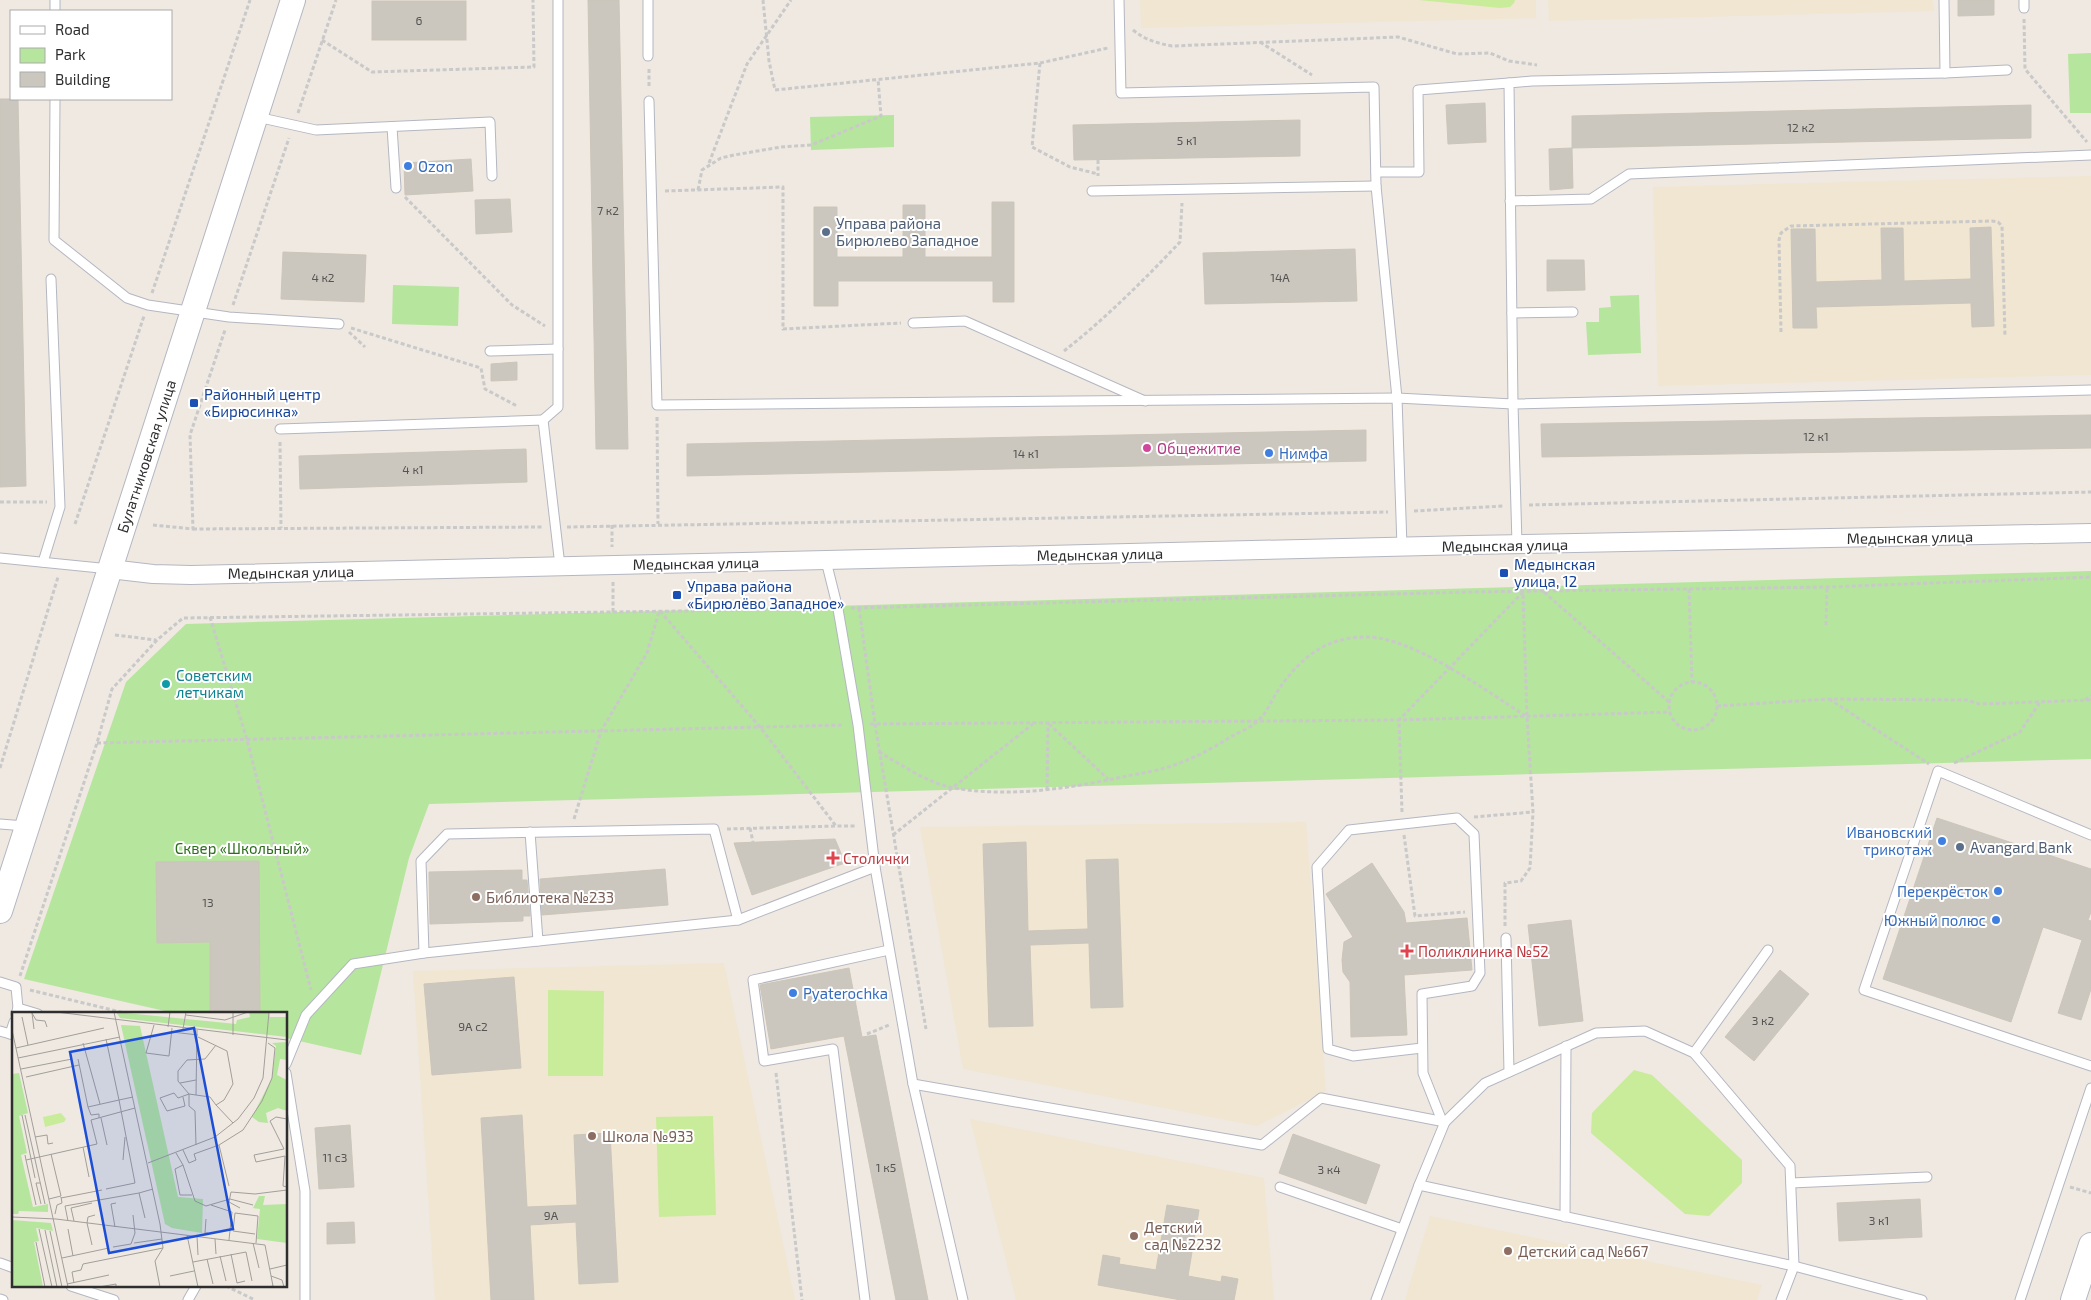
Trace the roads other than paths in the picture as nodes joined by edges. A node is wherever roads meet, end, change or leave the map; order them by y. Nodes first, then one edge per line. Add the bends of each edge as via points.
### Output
1 (293, 0) edge
2 (558, 0) edge
3 (648, 0) edge
4 (1119, 0) edge
5 (1944, 0) edge
6 (648, 56) road end
7 (2007, 70) dead end
8 (1945, 73) junction
9 (1509, 83) junction
10 (55, 100) edge
11 (649, 101) road end
12 (254, 117) junction
13 (392, 127) junction
14 (2091, 155) edge
15 (1376, 172) junction
16 (492, 176) dead end
17 (1376, 186) junction
18 (396, 188) road end
19 (1092, 192) dead end
20 (1510, 201) junction
21 (51, 279) dead end
22 (192, 311) junction
23 (1573, 312) dead end
24 (1512, 313) junction
25 (913, 323) road end
26 (339, 324) road end
27 (558, 349) junction
28 (490, 350) dead end
29 (2091, 390) edge
30 (1397, 398) junction
31 (1148, 402) junction
32 (1513, 404) junction
33 (543, 420) junction
34 (280, 429) road end
35 (2091, 533) edge
36 (1517, 544) junction
37 (1402, 547) junction
38 (0, 558) edge
39 (826, 561) junction
40 (44, 562) junction
41 (560, 566) junction
42 (110, 569) junction
43 (0, 824) edge
44 (28, 826) junction
45 (530, 832) junction
46 (2091, 835) edge
47 (875, 867) junction
48 (0, 911) edge
49 (738, 920) junction
50 (1506, 938) road end
51 (538, 941) junction
52 (889, 950) junction
53 (1768, 950) dead end
54 (424, 953) junction
55 (0, 982) edge
56 (17, 1011) edge
57 (0, 1031) edge
58 (12, 1035) edge
59 (1566, 1046) junction
60 (1422, 1048) junction
61 (1694, 1053) junction
62 (288, 1059) edge
63 (2091, 1066) edge
64 (1509, 1072) junction
65 (914, 1084) junction
66 (288, 1088) edge
67 (2091, 1088) edge
68 (292, 1117) junction
69 (1444, 1122) junction
70 (288, 1124) edge
71 (1927, 1177) dead end
72 (1791, 1184) junction
73 (1419, 1185) junction
74 (1280, 1187) dead end
75 (1565, 1217) junction
76 (1402, 1229) junction
77 (2091, 1245) edge
78 (0, 1263) edge
79 (1794, 1266) junction
80 (12, 1267) edge
81 (77, 1288) edge
82 (195, 1288) edge
83 (114, 1300) edge
84 (188, 1300) edge
85 (305, 1300) edge
86 (865, 1300) edge
87 (963, 1300) edge
88 (1376, 1300) edge
89 (1781, 1300) edge
90 (1922, 1300) edge
91 (2020, 1300) edge
92 (2072, 1300) edge

1 - 12 street, Булатниковская улица
2 - 27 lane
3 - 6 lane
4 - 15 lane via 1121,93 1374,87
5 - 8 lane
7 - 8 lane
8 - 9 lane
9 - 15 lane via 1418,90 1419,172
9 - 20 lane
10 - 22 lane via 54,240 127,298 148,305
11 - 31 lane via 657,406
12 - 13 lane via 316,130
12 - 22 street, Булатниковская улица
13 - 16 lane via 490,122
13 - 18 lane
14 - 20 lane via 1629,174 1591,198
15 - 17 lane
17 - 19 lane
17 - 30 lane
20 - 24 lane
21 - 40 lane via 60,502
22 - 26 lane via 230,317
22 - 42 street, Булатниковская улица
23 - 24 lane
24 - 32 lane
25 - 31 lane via 965,320
27 - 28 lane
27 - 33 lane via 558,407
29 - 32 lane
30 - 31 lane
30 - 32 lane
30 - 37 lane
32 - 36 lane
33 - 34 lane
33 - 41 lane
35 - 36 street, Медынская улица
36 - 37 street, Медынская улица
37 - 39 street, Медынская улица
38 - 40 lane
39 - 41 street, Медынская улица
39 - 47 lane via 838,609 858,725
40 - 42 lane
41 - 42 street, Медынская улица via 191,575
42 - 44 street, Булатниковская улица
43 - 44 lane
44 - 48 street, Булатниковская улица
45 - 49 lane via 714,829
45 - 51 lane
45 - 54 lane via 447,834 421,861
46 - 63 lane via 1938,770 1864,990
47 - 49 lane
47 - 52 lane
49 - 51 lane
50 - 64 lane
51 - 54 lane
52 - 65 lane
52 - 86 lane via 752,980 764,1061 833,1049
53 - 61 lane
54 - 62 lane via 353,964 306,1015
55 - 56 lane via 16,987
57 - 58 lane
59 - 61 lane via 1596,1033 1645,1031
59 - 64 lane
59 - 75 lane
60 - 60 lane via 1422,994 1472,986 1480,973 1474,834 1457,818 1349,830 1317,867 1328,1049 1353,1056
60 - 69 lane via 1423,1074
61 - 72 lane via 1790,1166
64 - 69 lane via 1485,1083
65 - 69 lane via 1262,1145 1321,1098
65 - 87 lane
66 - 68 lane
67 - 91 lane
68 - 70 lane
68 - 85 lane via 305,1191
69 - 73 lane
71 - 72 lane
72 - 79 lane
73 - 75 lane
73 - 76 lane
74 - 76 lane
75 - 79 lane
76 - 88 lane
77 - 92 street
78 - 80 lane
79 - 89 lane
79 - 90 lane
81 - 83 lane
82 - 84 lane

